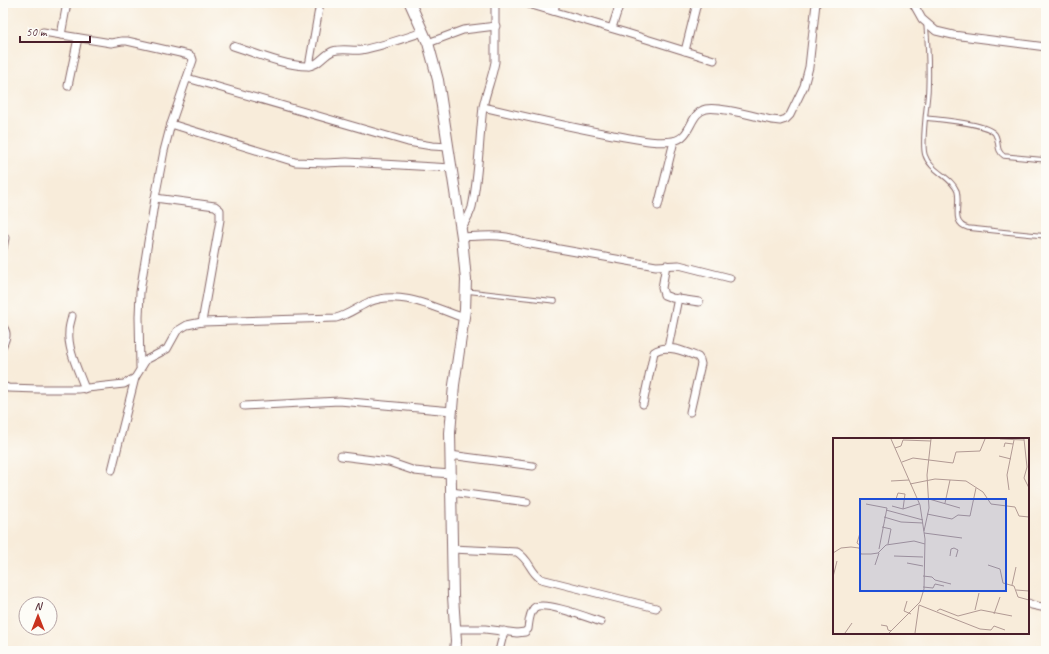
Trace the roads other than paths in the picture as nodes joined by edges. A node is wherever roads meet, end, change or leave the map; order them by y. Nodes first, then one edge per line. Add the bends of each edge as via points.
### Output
1 (67, 3) edge
2 (320, 3) edge
3 (410, 3) edge
4 (495, 3) edge
5 (525, 3) edge
6 (556, 3) edge
7 (620, 3) edge
8 (697, 3) edge
9 (816, 3) edge
10 (913, 3) edge
11 (554, 11) junction
12 (926, 24) junction
13 (496, 26) junction
14 (612, 28) junction
15 (43, 32) dead end
16 (423, 32) junction
17 (61, 35) junction
18 (78, 38) junction
19 (428, 43) junction
20 (233, 46) dead end
21 (1046, 47) edge
22 (685, 51) junction
23 (714, 60) dead end
24 (309, 66) junction
25 (187, 78) junction
26 (68, 86) dead end
27 (483, 107) junction
28 (926, 118) junction
29 (171, 124) junction
30 (674, 141) junction
31 (449, 147) junction
32 (1046, 160) edge
33 (452, 168) junction
34 (155, 198) junction
35 (658, 206) dead end
36 (461, 233) junction
37 (1046, 236) edge
38 (5, 238) dead end
39 (3, 248) edge
40 (666, 265) junction
41 (730, 278) dead end
42 (465, 291) junction
43 (678, 298) junction
44 (555, 301) dead end
45 (699, 302) dead end
46 (72, 316) dead end
47 (464, 318) junction
48 (202, 322) junction
49 (3, 328) edge
50 (3, 344) edge
51 (668, 348) junction
52 (140, 367) junction
53 (135, 378) junction
54 (3, 386) edge
55 (85, 389) junction
56 (643, 404) dead end
57 (244, 406) dead end
58 (452, 411) junction
59 (690, 412) dead end
60 (450, 455) junction
61 (341, 456) dead end
62 (533, 466) dead end
63 (112, 470) dead end
64 (451, 474) junction
65 (451, 492) junction
66 (527, 502) dead end
67 (452, 549) junction
68 (1029, 604) edge
69 (656, 608) dead end
70 (1046, 608) edge
71 (601, 622) dead end
72 (455, 629) junction
73 (504, 631) junction
74 (455, 651) edge
75 (499, 651) edge

1 - 17 street
2 - 24 street
3 - 16 main road
4 - 13 street
5 - 11 street
6 - 11 street
7 - 14 street
8 - 22 street
9 - 30 street via 809,67 804,86 786,119 780,121 716,108 705,109 693,119 686,134
10 - 12 street
11 - 14 street
12 - 21 street via 944,33
12 - 28 lane
13 - 19 street via 463,30
13 - 27 street via 495,62
14 - 22 street
15 - 17 street
16 - 19 main road
16 - 24 street via 370,48 338,50 315,65
17 - 18 street
18 - 25 street via 111,43 122,41 189,55 193,60
18 - 26 street
19 - 31 main road via 438,80
20 - 24 street via 288,63
22 - 23 street
25 - 29 street
25 - 31 street via 408,142
27 - 30 street via 596,132 658,142
27 - 36 street via 472,202
28 - 32 lane via 990,130 997,138 999,151 1007,157
28 - 37 lane via 925,155 933,167 955,188 958,197 957,215 963,226
29 - 33 street via 295,162
29 - 34 street
30 - 35 street
31 - 33 main road
33 - 36 main road
34 - 48 street via 214,206 220,210
34 - 52 street via 140,292
36 - 40 street via 515,238 525,243 656,266
36 - 42 main road
38 - 39 street
40 - 41 street via 678,265
40 - 43 street via 662,292
42 - 44 lane
42 - 47 main road
43 - 45 street
43 - 51 street
46 - 55 street via 69,338
47 - 48 street via 412,300 381,298 336,318
47 - 58 main road
48 - 52 street via 187,324 176,331 167,349 146,360
49 - 50 street via 6,336
51 - 56 street via 657,350 652,355
51 - 59 street via 700,360
52 - 53 street
53 - 55 street via 124,384
53 - 63 street
54 - 55 street
57 - 58 street via 339,401
58 - 60 main road
60 - 62 street
60 - 64 main road
61 - 64 street via 388,462 415,471
64 - 65 main road
65 - 66 street
65 - 67 main road
67 - 69 street via 517,552 526,558 534,573 541,579
67 - 72 main road
68 - 70 street
71 - 73 street via 539,605 532,612 525,632
72 - 73 street
72 - 74 main road
73 - 75 street

